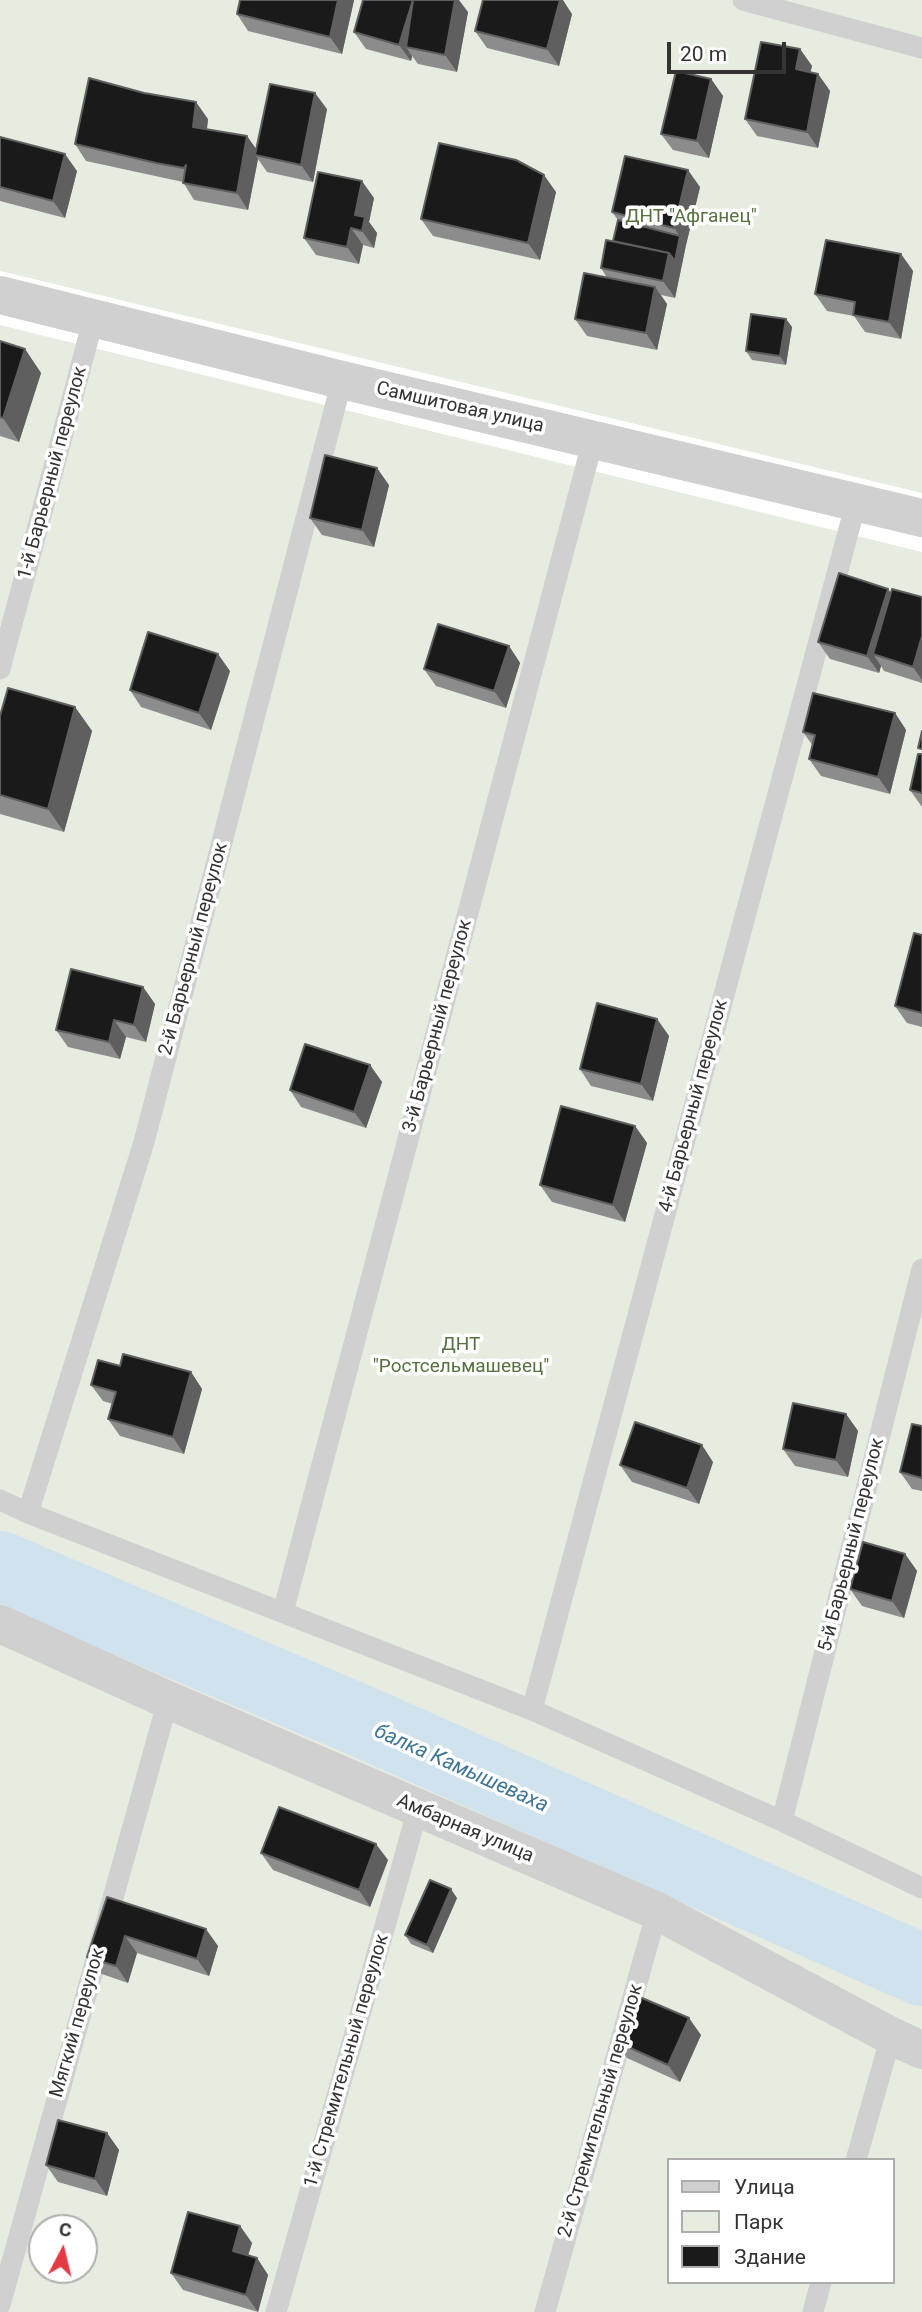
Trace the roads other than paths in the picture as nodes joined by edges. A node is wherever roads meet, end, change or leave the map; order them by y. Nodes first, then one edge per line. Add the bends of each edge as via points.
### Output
1 (743, 0) edge
2 (922, 48) edge
3 (0, 295) edge
4 (94, 317) junction
5 (342, 380) junction
6 (593, 440) junction
7 (856, 503) junction
8 (922, 518) edge
9 (0, 669) edge
10 (922, 1269) edge
11 (0, 1500) edge
12 (28, 1513) junction
13 (283, 1612) junction
14 (0, 1624) edge
15 (168, 1700) junction
16 (532, 1710) junction
17 (418, 1809) junction
18 (782, 1821) junction
19 (922, 1888) edge
20 (657, 1911) junction
21 (907, 2043) edge
22 (857, 2158) edge
23 (820, 2284) edge
24 (0, 2305) edge
25 (276, 2312) edge
26 (545, 2312) edge
27 (813, 2312) edge

1 - 2 lane
3 - 4 street, Самшитовая улица
4 - 5 street, Самшитовая улица
4 - 9 lane, 1-й Барьерный переулок
5 - 6 street, Самшитовая улица
5 - 12 lane, 2-й Барьерный переулок via 144,1142
6 - 7 street, Самшитовая улица
6 - 13 lane, 3-й Барьерный переулок
7 - 8 street, Самшитовая улица
7 - 16 lane, 4-й Барьерный переулок
10 - 18 lane, 5-й Барьерный переулок
11 - 12 lane
12 - 13 lane
13 - 16 lane
14 - 15 street, Амбарная улица
15 - 17 street, Амбарная улица
15 - 24 lane, Мягкий переулок
16 - 18 lane
17 - 20 street, Амбарная улица
17 - 25 lane, 1-й Стремительный переулок
18 - 19 lane
20 - 21 street, Амбарная улица
20 - 26 lane, 2-й Стремительный переулок
21 - 22 lane
23 - 27 lane

